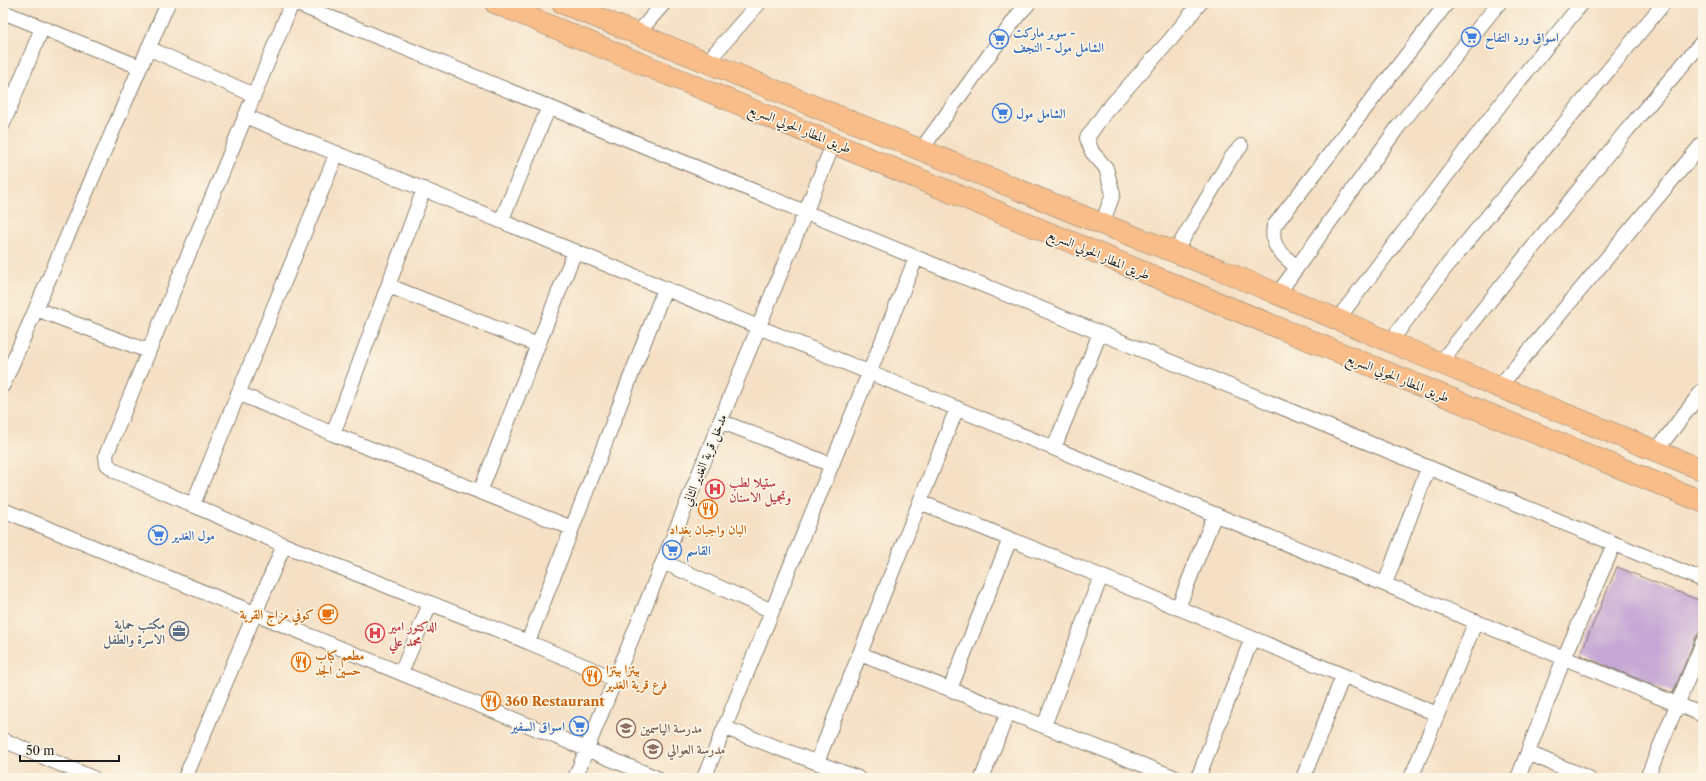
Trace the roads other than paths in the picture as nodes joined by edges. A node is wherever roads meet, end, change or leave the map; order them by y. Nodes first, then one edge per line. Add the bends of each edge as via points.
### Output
1 (168, 3) edge
2 (292, 3) edge
3 (295, 3) edge
4 (495, 3) edge
5 (562, 3) edge
6 (664, 3) edge
7 (759, 3) edge
8 (1029, 3) edge
9 (1200, 3) edge
10 (1447, 3) edge
11 (1499, 3) edge
12 (1582, 3) edge
13 (1664, 3) edge
14 (3, 12) edge
15 (42, 28) junction
16 (637, 34) junction
17 (1703, 41) edge
18 (148, 48) junction
19 (707, 62) junction
20 (140, 67) junction
21 (254, 95) junction
22 (549, 107) junction
23 (245, 116) junction
24 (3, 122) edge
25 (834, 142) junction
26 (1703, 143) edge
27 (1241, 146) dead end
28 (920, 150) junction
29 (337, 153) junction
30 (424, 189) junction
31 (805, 212) junction
32 (501, 221) junction
33 (1102, 224) junction
34 (1168, 250) junction
35 (575, 251) junction
36 (916, 258) junction
37 (1296, 267) junction
38 (1221, 270) junction
39 (1148, 274) junction
40 (389, 286) junction
41 (665, 288) junction
42 (1277, 295) junction
43 (1208, 298) junction
44 (36, 309) junction
45 (1336, 320) junction
46 (758, 327) junction
47 (1100, 333) junction
48 (1390, 342) junction
49 (538, 344) junction
50 (148, 351) junction
51 (1440, 363) junction
52 (869, 372) junction
53 (3, 385) edge
54 (1499, 387) junction
55 (1703, 390) edge
56 (238, 393) junction
57 (957, 408) junction
58 (720, 421) junction
59 (333, 434) junction
60 (1054, 448) junction
61 (1656, 451) junction
62 (832, 465) junction
63 (1428, 468) junction
64 (1703, 470) edge
65 (480, 492) junction
66 (920, 502) junction
67 (1703, 502) edge
68 (193, 504) junction
69 (3, 510) edge
70 (1215, 514) junction
71 (572, 528) junction
72 (1010, 539) junction
73 (1614, 544) junction
74 (284, 545) junction
75 (663, 562) junction
76 (1101, 576) junction
77 (1703, 580) edge
78 (1385, 584) junction
79 (430, 604) junction
80 (1178, 608) junction
81 (772, 611) junction
82 (255, 613) junction
83 (1476, 621) junction
84 (1252, 638) junction
85 (528, 642) junction
86 (1703, 642) edge
87 (860, 654) junction
88 (1564, 658) junction
89 (401, 673) junction
90 (1343, 676) junction
91 (615, 679) junction
92 (950, 689) junction
93 (1677, 704) junction
94 (1008, 712) junction
95 (1437, 714) junction
96 (1703, 715) edge
97 (1044, 726) junction
98 (725, 728) junction
99 (3, 740) edge
100 (587, 749) junction
101 (1528, 753) junction
102 (817, 762) junction
103 (93, 778) edge
104 (185, 778) edge
105 (575, 778) edge
106 (657, 778) edge
107 (704, 778) edge
108 (858, 778) edge
109 (982, 778) edge
110 (1176, 778) edge
111 (1198, 778) edge
112 (1303, 778) edge
113 (1411, 778) edge
114 (1518, 778) edge
115 (1588, 778) edge
116 (1646, 778) edge

1 - 18 street
2 - 21 street
3 - 22 street
4 - 25 highway, طريق المطار الحولي السريع
5 - 16 highway, طريق المطار الحولي السريع
6 - 16 street
7 - 19 street
8 - 28 street
9 - 33 street via 1106,111 1087,138 1092,152 1106,168 1113,194
10 - 37 street via 1274,226 1274,246
11 - 37 street via 1398,127
12 - 45 street via 1506,97
13 - 48 street via 1446,267
14 - 15 street
15 - 20 street
15 - 24 street
16 - 19 highway, طريق المطار الحولي السريع
17 - 51 street via 1617,142
18 - 20 street
18 - 21 street
19 - 28 highway, طريق المطار الحولي السريع
20 - 44 street
21 - 23 street
22 - 31 street
22 - 32 street
23 - 29 street
23 - 50 street
25 - 31 street, مدخل قرية الغدير الثاني
25 - 39 highway, طريق المطار الحولي السريع
26 - 54 street
27 - 34 street
28 - 33 highway, طريق المطار الحولي السريع
29 - 30 street
29 - 56 street
30 - 32 street
30 - 40 street
31 - 36 street
31 - 46 street, مدخل قرية الغدير الثاني
32 - 35 street
33 - 34 highway, طريق المطار الحولي السريع
34 - 38 highway, طريق المطار الحولي السريع
34 - 39 highway
35 - 41 street
35 - 49 street
36 - 47 street
36 - 52 street
37 - 42 street
38 - 42 highway, طريق المطار الحولي السريع
38 - 43 highway via 1210,282
39 - 43 highway, طريق المطار الحولي السريع
40 - 49 street
40 - 59 street
41 - 46 street
41 - 71 street
42 - 45 highway, طريق المطار الحولي السريع
43 - 67 highway, طريق المطار الحولي السريع
44 - 50 street
44 - 53 street
45 - 48 highway, طريق المطار الحولي السريع
46 - 52 street
46 - 58 street, مدخل قرية الغدير الثاني
47 - 60 street
47 - 63 street
48 - 51 highway, طريق المطار الحولي السريع
49 - 65 street
50 - 68 street via 106,455 107,464 115,472
51 - 54 highway, طريق المطار الحولي السريع
52 - 57 street
52 - 62 street
54 - 61 highway, طريق المطار الحولي السريع
55 - 61 street
56 - 59 street
56 - 68 street
57 - 60 street
57 - 66 street
58 - 62 street
58 - 75 street, مدخل قرية الغدير الثاني
59 - 65 street
60 - 70 street
61 - 64 highway, طريق المطار الحولي السريع
62 - 81 street
63 - 73 street
63 - 78 street
65 - 71 street
66 - 72 street
66 - 87 street
68 - 74 street
69 - 82 street
70 - 78 street
70 - 80 street
71 - 85 street
72 - 76 street
72 - 92 street
73 - 77 street
73 - 88 street
74 - 79 street
74 - 82 street
75 - 81 street
75 - 91 street, مدخل قرية الغدير الثاني
76 - 80 street
76 - 97 street
78 - 83 street
79 - 85 street
79 - 89 street
80 - 84 street
81 - 98 street
82 - 89 street
82 - 104 street
83 - 88 street
83 - 95 street
84 - 90 street
84 - 111 street
85 - 91 street
86 - 93 street
87 - 92 street
87 - 102 street
88 - 93 street
88 - 101 street
89 - 100 street
90 - 95 street
90 - 112 street
91 - 100 street, مدخل قرية الغدير الثاني
92 - 94 street
93 - 96 street
93 - 116 street
94 - 97 street
94 - 109 street
95 - 113 street
97 - 110 street
98 - 102 street
98 - 107 street
99 - 103 street
100 - 105 street, مدخل قرية الغدير الثاني
100 - 106 street
101 - 114 street
101 - 115 street
102 - 108 street

